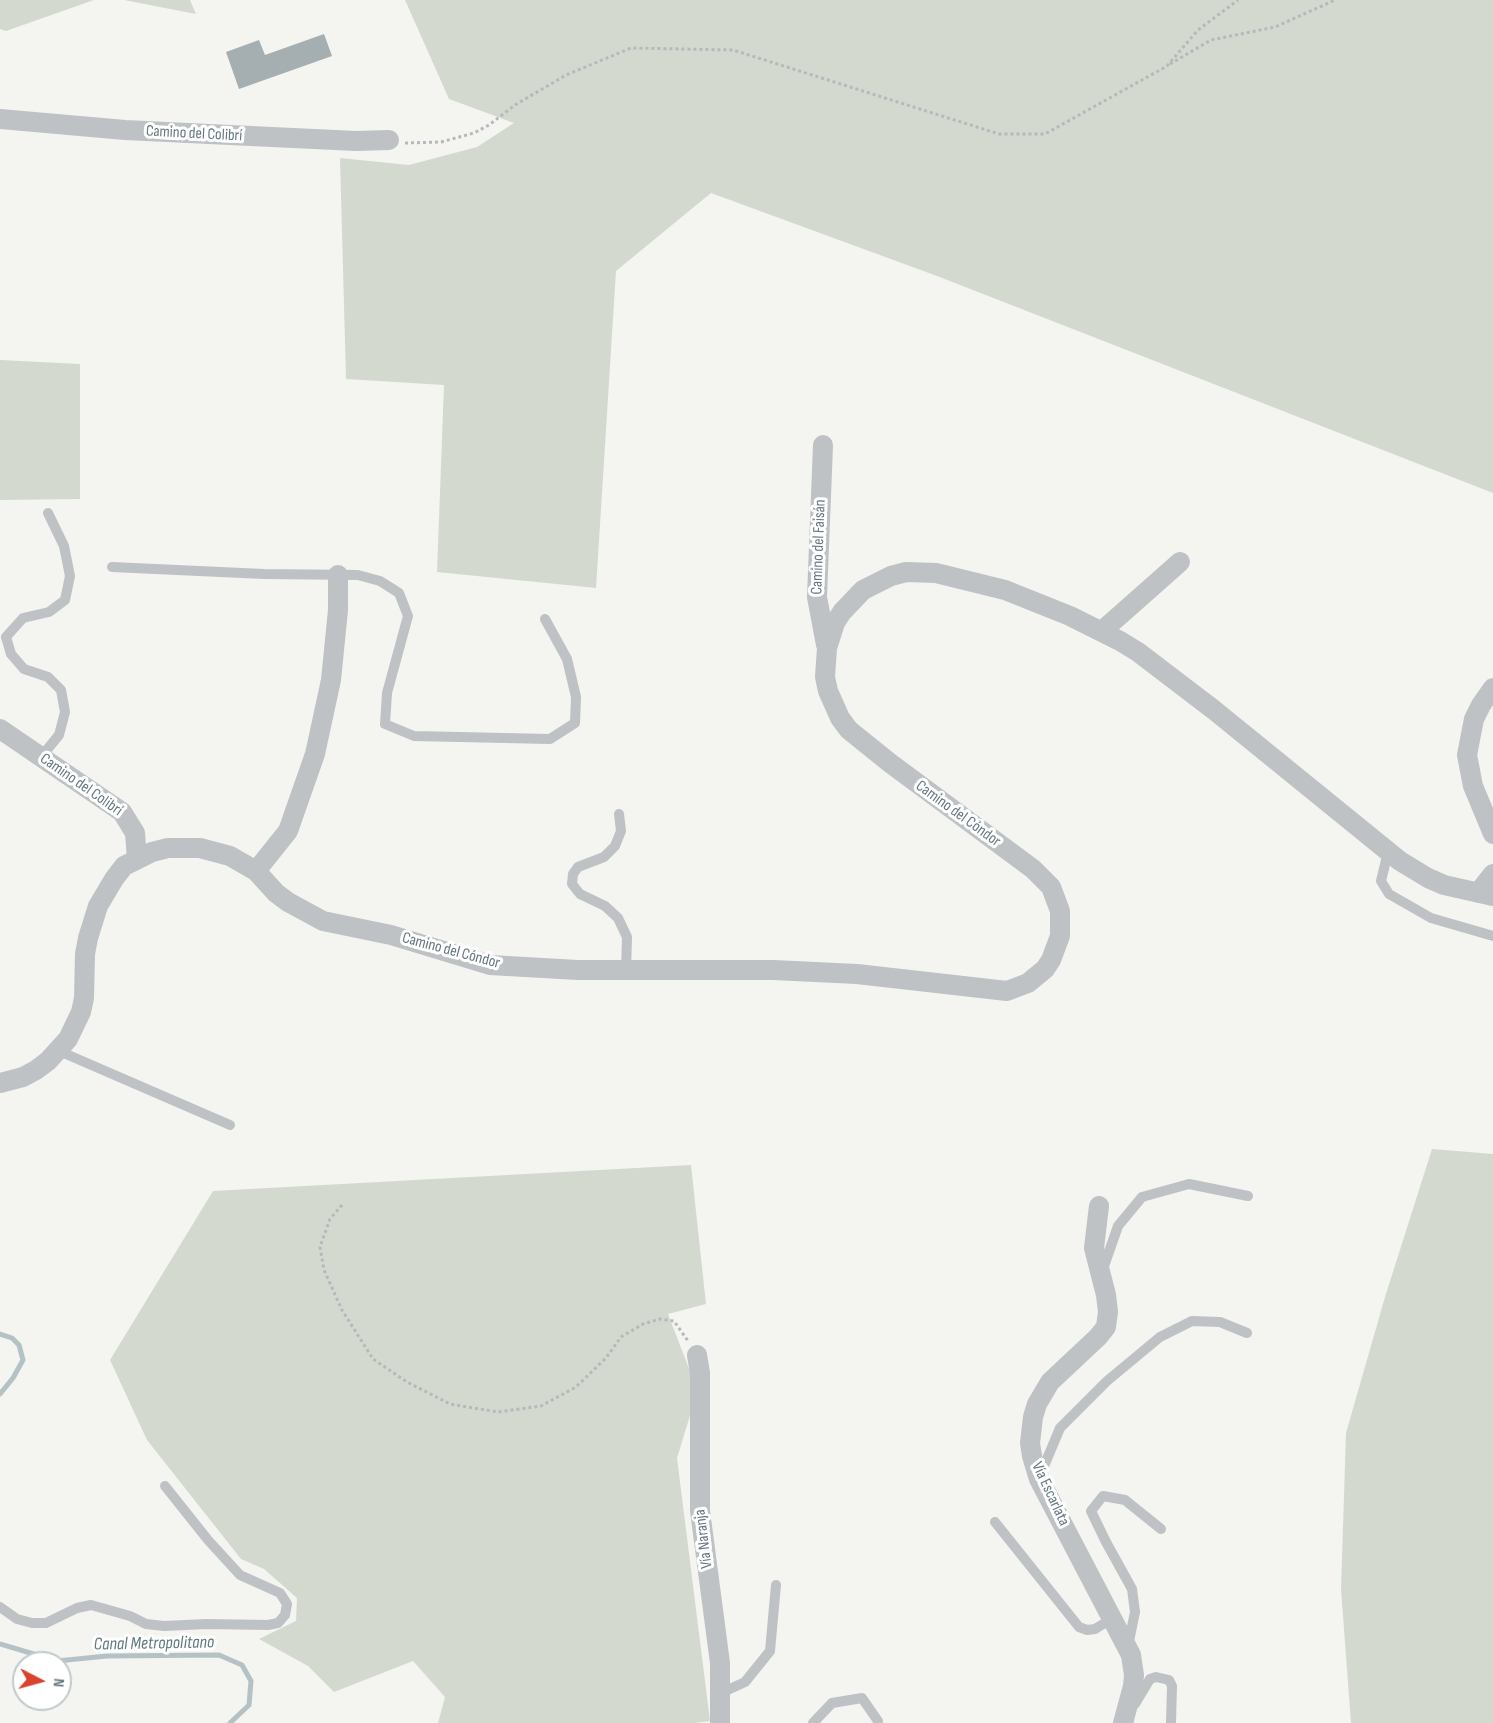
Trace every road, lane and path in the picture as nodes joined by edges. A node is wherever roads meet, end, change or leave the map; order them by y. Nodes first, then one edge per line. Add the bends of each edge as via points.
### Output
1 (1238, 0) edge
2 (1335, 0) edge
3 (1167, 66) junction
4 (0, 119) edge
5 (389, 140) joint
6 (823, 445) dead end
7 (48, 513) dead end
8 (1180, 562) dead end
9 (112, 567) dead end
10 (338, 575) junction
11 (545, 619) dead end
12 (1102, 631) junction
13 (826, 648) junction
14 (1493, 688) edge
15 (0, 729) edge
16 (41, 757) junction
17 (619, 814) dead end
18 (1493, 834) edge
19 (1388, 852) junction
20 (137, 859) junction
21 (256, 871) junction
22 (1493, 874) edge
23 (1485, 895) edge
24 (1493, 936) edge
25 (626, 970) junction
26 (59, 1051) junction
27 (0, 1083) edge
28 (230, 1125) dead end
29 (1248, 1196) dead end
30 (342, 1205) dead end
31 (1099, 1206) dead end
32 (1101, 1275) junction
33 (1247, 1333) dead end
34 (697, 1355) joint
35 (1039, 1479) junction
36 (165, 1486) dead end
37 (995, 1522) dead end
38 (1161, 1529) dead end
39 (776, 1585) dead end
40 (0, 1607) edge
41 (1113, 1618) junction
42 (1127, 1648) junction
43 (721, 1693) junction
44 (878, 1721) dead end
45 (1124, 1721) edge
46 (720, 1723) edge
47 (813, 1723) edge
48 (1171, 1723) edge

1 - 3 path via 1198,30
2 - 3 path via 1275,27 1211,40
3 - 5 path via 1045,134 999,134 733,50 631,48 566,75 474,133 423,144
4 - 5 street, Camino del Colibrí via 125,130
6 - 13 street, Camino del Faisán via 817,597
7 - 16 lane via 64,546 70,576 65,600 49,612 23,618 6,637 11,654 24,669 48,677 61,690 65,712 59,735
8 - 12 street
9 - 10 lane
10 - 11 lane via 380,581 399,593 408,616 387,693 385,724 414,736 550,739 575,723 576,697 567,658
10 - 21 street via 331,680 315,754 288,831
12 - 13 street, Camino del Cóndor via 1005,590 936,573 913,572 891,576 863,590 842,612
12 - 19 street, Camino del Cóndor via 1138,652 1214,710
13 - 25 street, Camino del Cóndor via 828,692 849,730 1033,869 1051,887 1061,924 1051,960 1028,983 1007,991 857,974
14 - 18 street via 1474,719 1467,755 1473,786
15 - 16 street, Camino del Colibrí
16 - 20 street, Camino del Colibrí via 122,812 135,833
17 - 25 lane via 621,831 615,846 604,856 578,867 572,878 575,890 610,910 623,927 627,937
19 - 23 street, Camino del Cóndor via 1428,878
19 - 24 lane via 1381,881 1389,894 1431,918
20 - 21 street, Camino del Cóndor via 168,848 200,848 230,856
20 - 26 street, Camino del Cóndor via 124,866 98,906 88,938 81,1012
21 - 25 street, Camino del Cóndor via 288,902 323,921 391,935 490,965
22 - 23 street
26 - 27 street, Camino del Cóndor via 36,1070
26 - 28 lane
29 - 32 lane via 1189,1184 1142,1197 1118,1226
30 - 34 path via 330,1219 320,1246 324,1270 342,1310 373,1359 450,1404 498,1412 540,1406 576,1387 621,1337 660,1319 674,1321
31 - 32 street, Vía Escarlata via 1094,1248
32 - 35 street, Vía Escarlata via 1107,1304 1106,1327 1050,1382 1037,1404 1030,1443
33 - 35 lane via 1220,1322 1192,1321 1160,1337 1107,1381 1060,1428
34 - 43 street, Vía Naranja via 700,1510
35 - 41 street, Vía Escarlata
36 - 40 lane via 240,1575 280,1593 287,1604 278,1623 164,1626 146,1624 91,1605 46,1623 32,1623 17,1619
37 - 41 lane via 1079,1627 1095,1629
38 - 42 lane via 1125,1500 1103,1496 1091,1511 1132,1589 1135,1612
39 - 43 lane via 770,1651 745,1682
41 - 42 street, Vía Escarlata
42 - 45 street, Vía Escarlata via 1134,1675
43 - 46 street, Vía Naranja
44 - 47 lane via 862,1698 832,1703
45 - 48 lane via 1150,1679 1163,1678 1172,1686

